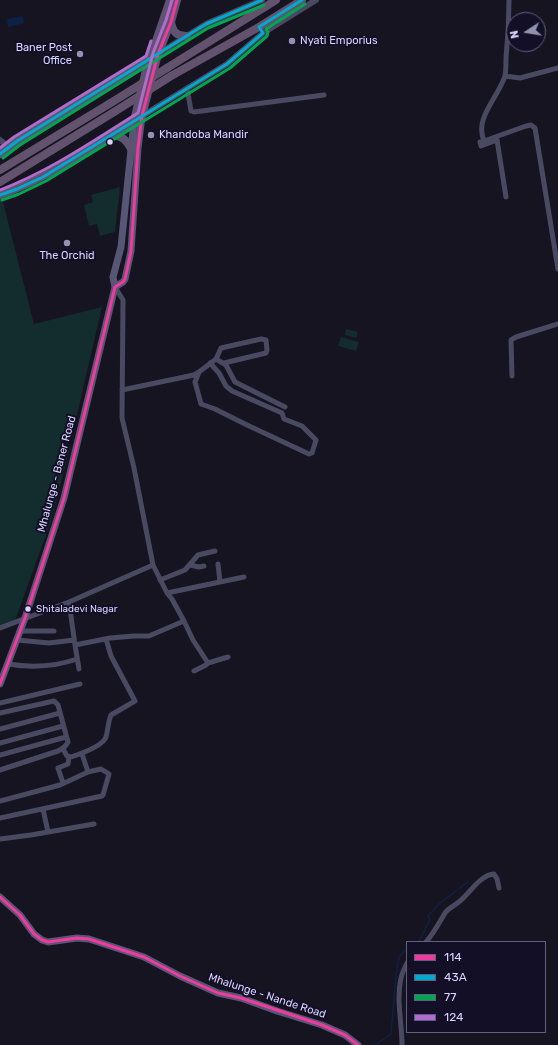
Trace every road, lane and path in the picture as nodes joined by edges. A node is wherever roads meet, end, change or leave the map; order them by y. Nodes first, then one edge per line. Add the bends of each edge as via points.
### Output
1 (170, 0) edge
2 (177, 0) edge
3 (262, 0) edge
4 (302, 0) edge
5 (316, 0) edge
6 (510, 0) edge
7 (272, 1) edge
8 (171, 22) junction
9 (261, 30) junction
10 (187, 36) junction
11 (154, 56) junction
12 (558, 68) edge
13 (505, 76) junction
14 (187, 88) junction
15 (324, 95) dead end
16 (142, 116) junction
17 (134, 121) junction
18 (111, 135) junction
19 (0, 140) edge
20 (480, 142) dead end
21 (8, 147) junction
22 (131, 149) junction
23 (0, 154) edge
24 (0, 170) edge
25 (0, 182) edge
26 (0, 195) edge
27 (506, 196) dead end
28 (125, 205) junction
29 (134, 206) junction
30 (558, 269) edge
31 (115, 287) junction
32 (558, 324) edge
33 (216, 359) junction
34 (210, 363) junction
35 (224, 363) junction
36 (199, 372) junction
37 (512, 376) dead end
38 (122, 390) junction
39 (286, 408) dead end
40 (215, 551) dead end
41 (218, 564) dead end
42 (153, 565) junction
43 (190, 565) junction
44 (204, 566) dead end
45 (244, 576) dead end
46 (160, 580) junction
47 (220, 582) junction
48 (167, 593) junction
49 (69, 602) junction
50 (25, 618) junction
51 (184, 621) junction
52 (0, 628) edge
53 (20, 631) junction
54 (54, 631) dead end
55 (106, 639) junction
56 (16, 640) junction
57 (75, 642) junction
58 (228, 657) dead end
59 (78, 659) junction
60 (208, 663) junction
61 (4, 668) edge
62 (79, 669) dead end
63 (194, 671) dead end
64 (0, 684) edge
65 (80, 684) dead end
66 (0, 703) edge
67 (0, 713) edge
68 (60, 713) junction
69 (63, 726) junction
70 (0, 729) edge
71 (66, 737) junction
72 (0, 743) edge
73 (63, 749) junction
74 (82, 754) junction
75 (0, 755) edge
76 (69, 757) junction
77 (0, 770) edge
78 (88, 772) junction
79 (63, 783) junction
80 (0, 801) edge
81 (43, 809) junction
82 (0, 818) edge
83 (94, 824) dead end
84 (48, 832) junction
85 (0, 839) edge
86 (499, 888) dead end
87 (0, 897) edge
88 (427, 941) edge
89 (406, 966) edge
90 (358, 1045) edge
91 (402, 1045) edge

1 - 11 main road
2 - 8 main road
3 - 10 street via 214,20
4 - 9 highway
5 - 9 street
6 - 13 street
7 - 24 highway, bridge
8 - 10 main road via 176,34
8 - 11 main road
9 - 14 street via 227,64
9 - 25 highway, bridge via 171,76
10 - 11 street
11 - 16 main road
11 - 17 main road
11 - 21 main road
12 - 13 street via 520,78
13 - 30 street via 488,108 481,125 481,134 484,141 526,126 531,125 535,128
14 - 15 street via 191,111 194,112
14 - 16 street
16 - 17 main road
16 - 29 main road, Mhalunge - Baner Road
17 - 18 main road
17 - 22 main road, Mhalunge - Baner Road
18 - 22 main road via 122,137
18 - 26 main road via 43,177
19 - 21 street
20 - 27 street via 481,146 497,140
21 - 23 main road
22 - 28 main road, Mhalunge - Baner Road
28 - 29 main road
28 - 31 main road, Mhalunge - Baner Road via 121,247 113,277
29 - 31 main road, Mhalunge - Baner Road via 125,279
31 - 38 street via 123,300
31 - 50 main road, Mhalunge - Baner Road via 64,498
32 - 37 street via 511,340
33 - 34 street
33 - 35 street
33 - 35 street via 224,347 266,340 266,353
34 - 36 street
34 - 36 street via 232,391 282,413 284,419 302,426 316,440 312,453 309,454 201,404 195,382
35 - 39 street via 235,382
36 - 38 street
38 - 42 street via 122,418
40 - 43 street via 198,555
41 - 47 street
42 - 46 street
42 - 49 street
43 - 44 street
43 - 46 street via 185,570
45 - 47 street
46 - 48 street
47 - 48 street
48 - 51 street
49 - 50 street
49 - 57 street
50 - 52 street
50 - 53 main road, Mhalunge - Baner Road
51 - 55 street via 149,636
51 - 60 street
53 - 54 street
53 - 56 main road, Mhalunge - Baner Road
55 - 57 street
55 - 74 street via 111,656 135,701 111,715 104,740
56 - 57 street
56 - 61 main road, Mhalunge - Baner Road
57 - 59 street
58 - 60 street
59 - 61 street via 43,667
59 - 62 street
60 - 63 street
61 - 64 main road, Mhalunge - Baner Road
65 - 66 street
67 - 68 street via 52,701 56,703
68 - 69 street
68 - 70 street
69 - 71 street
69 - 72 street
71 - 73 street via 68,742
71 - 75 street
73 - 76 street
73 - 77 street
74 - 76 street
74 - 78 street
76 - 79 street via 68,764 58,768
78 - 79 street
78 - 81 street via 101,769 109,774 102,796
79 - 80 street
81 - 82 street
81 - 84 street
83 - 84 street
84 - 85 street
86 - 88 street via 494,874 484,878 446,912
87 - 90 main road, Mhalunge - Nande Road via 42,940 48,942 89,939 137,954 218,993 322,1025 345,1035
89 - 91 street via 401,978

